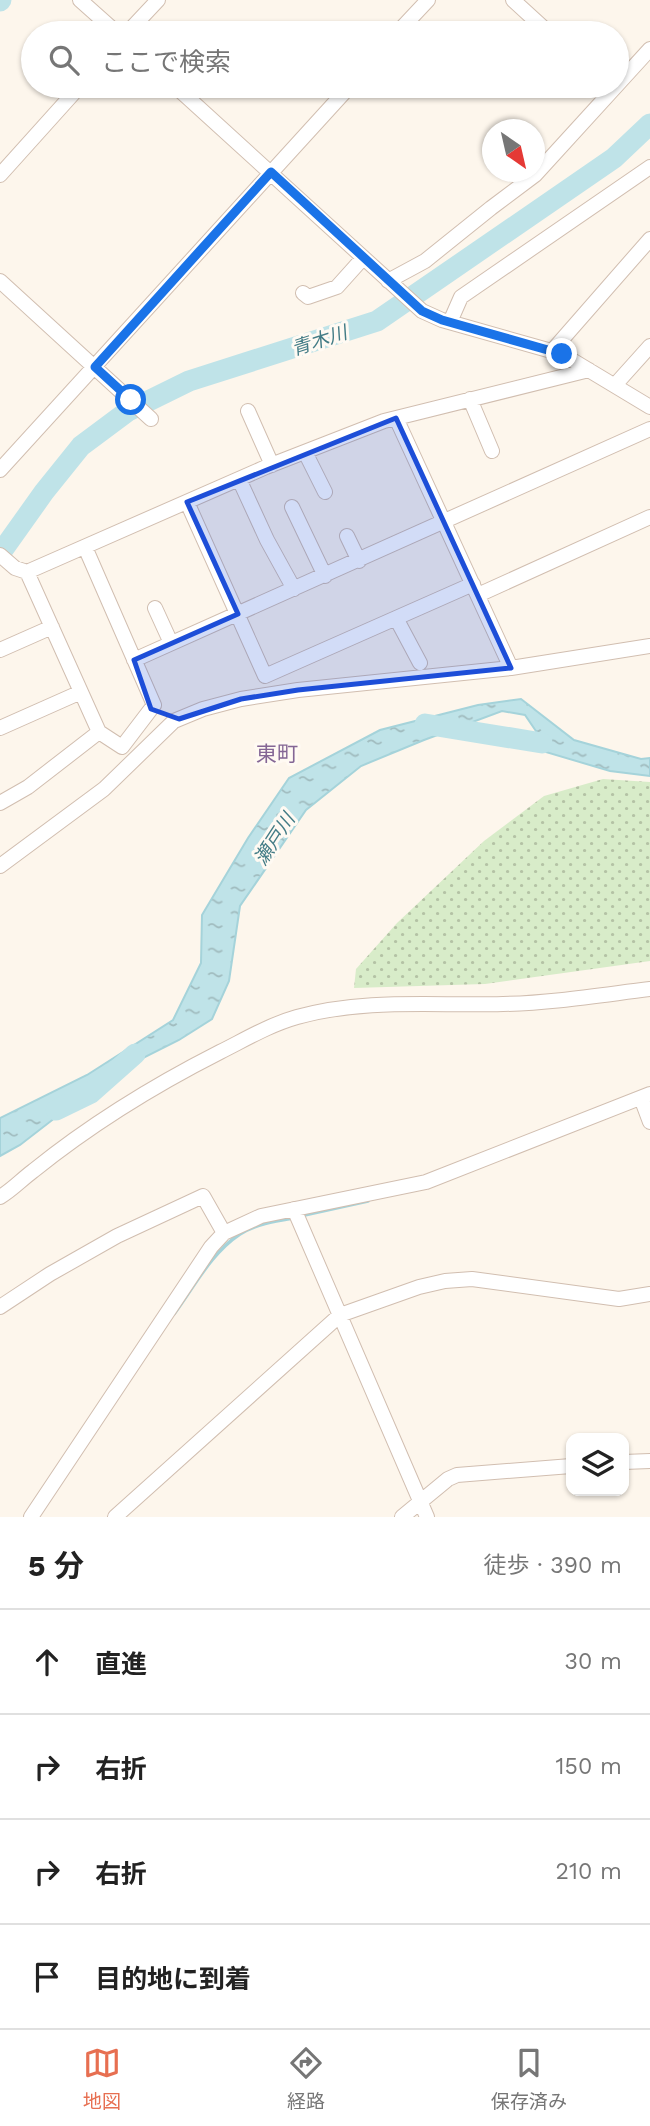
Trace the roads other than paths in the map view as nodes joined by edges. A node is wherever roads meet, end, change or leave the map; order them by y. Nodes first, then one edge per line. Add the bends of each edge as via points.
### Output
1 (80, 0) edge
2 (158, 0) edge
3 (428, 0) edge
4 (513, 0) edge
5 (104, 21) edge
6 (138, 21) edge
7 (408, 21) edge
8 (536, 21) edge
9 (650, 49) edge
10 (629, 69) edge
11 (69, 98) edge
12 (188, 98) edge
13 (339, 98) edge
14 (600, 98) edge
15 (650, 167) edge
16 (271, 172) junction
17 (0, 175) edge
18 (650, 239) edge
19 (363, 258) junction
20 (0, 281) edge
21 (391, 284) junction
22 (303, 293) dead end
23 (450, 322) junction
24 (650, 346) edge
25 (552, 351) junction
26 (95, 367) junction
27 (589, 370) junction
28 (615, 385) junction
29 (470, 399) junction
30 (650, 407) edge
31 (248, 411) dead end
32 (396, 418) junction
33 (151, 419) dead end
34 (650, 429) edge
35 (492, 451) dead end
36 (305, 452) junction
37 (272, 465) junction
38 (0, 470) edge
39 (239, 479) junction
40 (325, 492) dead end
41 (187, 502) junction
42 (292, 507) dead end
43 (650, 517) edge
44 (445, 523) junction
45 (347, 536) dead end
46 (85, 547) junction
47 (0, 555) edge
48 (359, 561) junction
49 (21, 570) junction
50 (325, 576) junction
51 (294, 589) junction
52 (475, 589) junction
53 (155, 608) dead end
54 (238, 614) junction
55 (397, 618) junction
56 (52, 627) junction
57 (171, 643) junction
58 (650, 646) edge
59 (0, 650) edge
60 (134, 660) junction
61 (420, 663) dead end
62 (511, 668) junction
63 (81, 692) junction
64 (151, 709) junction
65 (179, 719) junction
66 (0, 728) edge
67 (99, 732) junction
68 (0, 803) edge
69 (0, 866) edge
70 (650, 989) edge
71 (645, 1096) edge
72 (650, 1122) edge
73 (0, 1197) edge
74 (294, 1209) junction
75 (224, 1233) junction
76 (650, 1294) edge
77 (0, 1307) edge
78 (341, 1315) junction
79 (650, 1461) edge
80 (629, 1462) edge
81 (566, 1466) edge
82 (420, 1500) junction
83 (31, 1517) edge
84 (116, 1517) edge
85 (402, 1517) edge
86 (427, 1517) edge

1 - 5 street
2 - 6 street
3 - 7 street
4 - 8 street
9 - 10 street
11 - 17 street
12 - 16 street
13 - 16 street
14 - 21 street via 536,175
15 - 23 street via 461,297
16 - 19 street
16 - 26 street
18 - 25 street
19 - 21 street
19 - 22 street via 337,287 308,297
20 - 26 street
21 - 23 street via 422,311
23 - 25 street
24 - 28 street
25 - 27 street
26 - 33 street
26 - 38 street
27 - 28 street
27 - 29 street
28 - 30 street
29 - 32 street
29 - 35 street
31 - 37 street
32 - 36 street
32 - 44 street
34 - 44 street
36 - 37 street
36 - 40 street
37 - 39 street
39 - 41 street
39 - 51 street
41 - 46 street
41 - 54 street
42 - 50 street
43 - 52 street
44 - 48 street
44 - 52 street
45 - 48 street
46 - 49 street
46 - 60 street
47 - 49 street
48 - 50 street
49 - 56 street
50 - 51 street
51 - 54 street
52 - 55 street
52 - 62 street
53 - 57 street
54 - 55 street via 265,676
54 - 57 street
55 - 61 street
56 - 59 street
56 - 63 street
57 - 60 street
58 - 62 street
60 - 64 street via 154,705
62 - 65 street via 241,699
63 - 66 street
63 - 67 street
64 - 65 street
64 - 67 street via 122,747
65 - 69 street via 104,789
67 - 68 street
70 - 73 street via 503,1004 377,1004 297,1017 181,1072 105,1119
71 - 72 street
71 - 74 street via 426,1182
74 - 75 street via 261,1216
74 - 78 street
75 - 77 street via 203,1196 117,1236
75 - 83 street
76 - 78 street via 619,1299 472,1279 419,1287
78 - 82 street
78 - 84 street
79 - 80 street
81 - 82 street via 468,1473 448,1479
82 - 85 street
82 - 86 street

